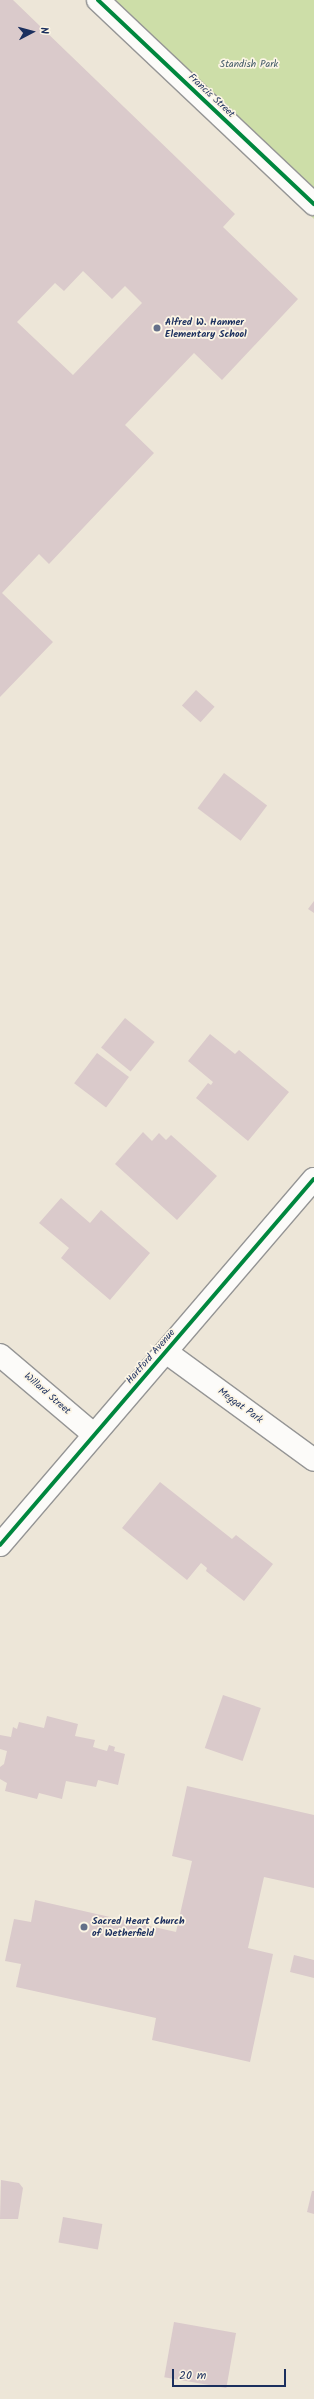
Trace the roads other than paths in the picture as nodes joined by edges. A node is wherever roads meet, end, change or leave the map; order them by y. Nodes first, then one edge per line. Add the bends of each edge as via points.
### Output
1 (98, 0) edge
2 (314, 204) edge
3 (314, 1179) edge
4 (166, 1352) junction
5 (0, 1355) edge
6 (93, 1434) junction
7 (314, 1460) edge
8 (0, 1545) edge

1 - 2 street, Francis Street
3 - 4 street, Hartford Avenue
4 - 6 street, Hartford Avenue
4 - 7 street, Meggat Park
5 - 6 street, Willard Street
6 - 8 street, Hartford Avenue

